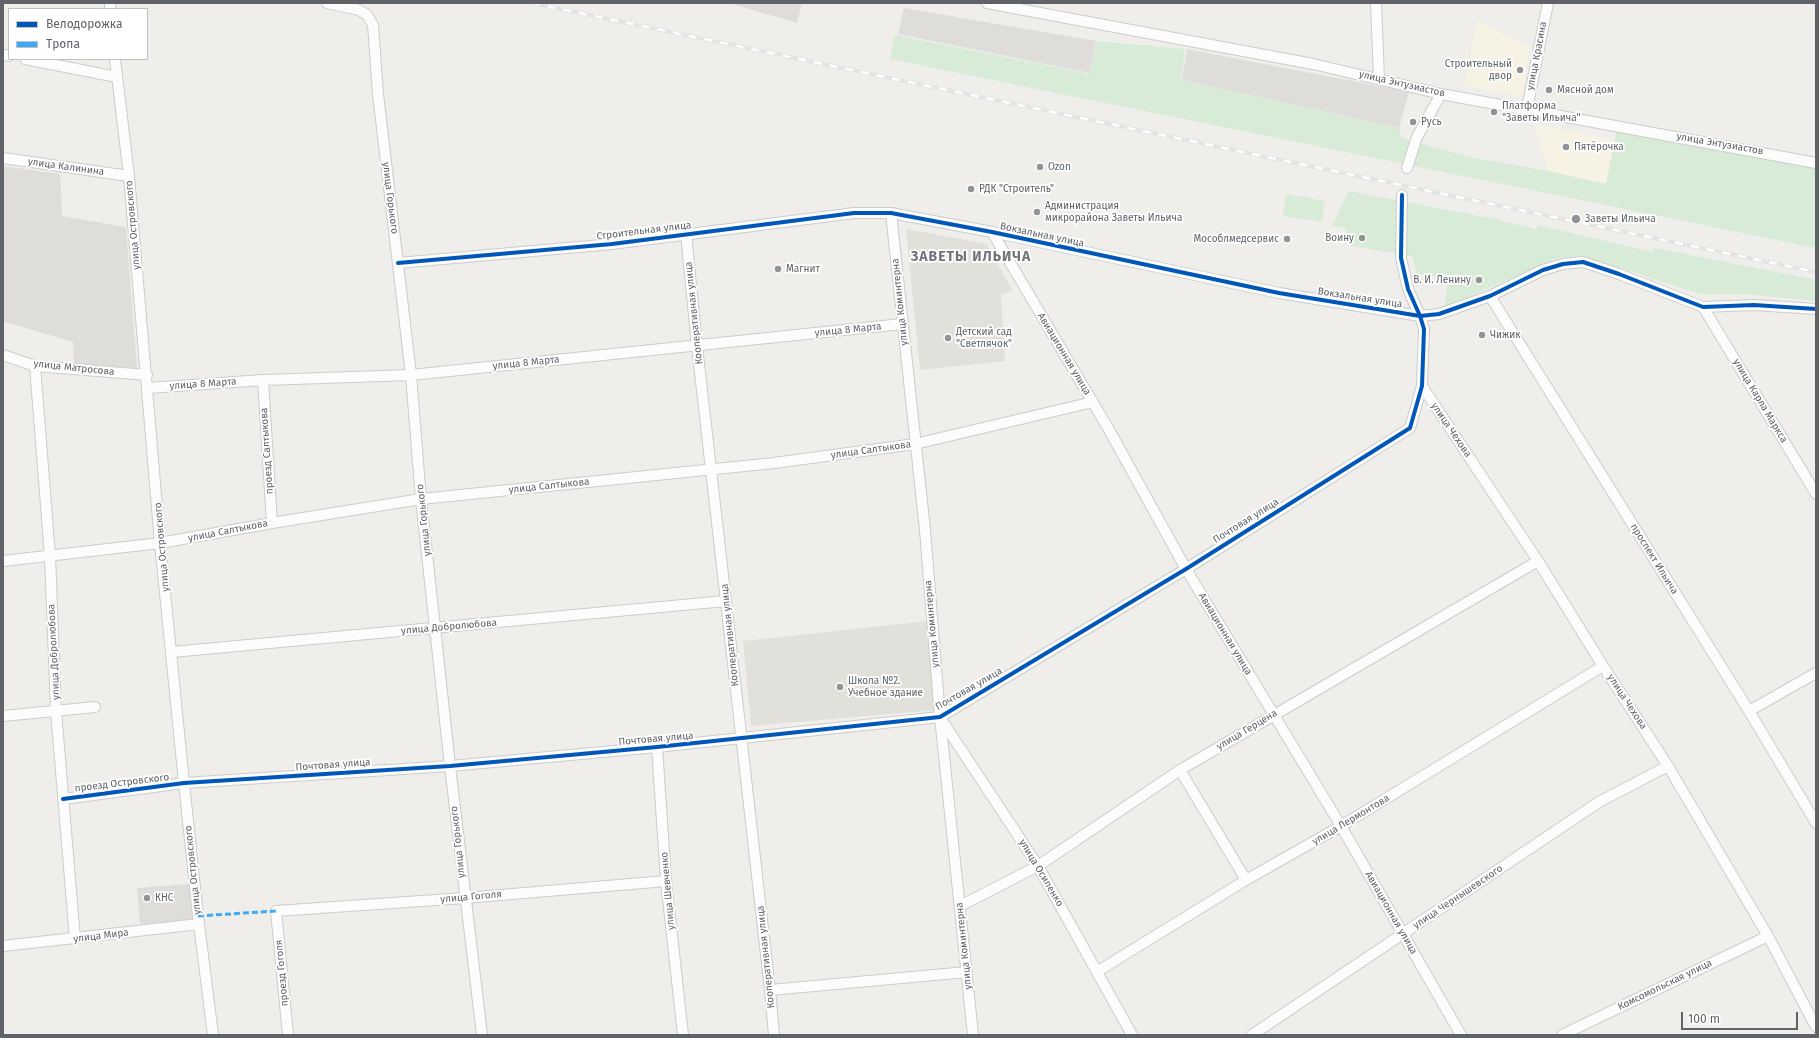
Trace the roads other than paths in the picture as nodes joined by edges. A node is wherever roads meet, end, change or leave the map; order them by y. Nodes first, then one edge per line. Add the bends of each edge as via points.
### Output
1 (327, 3) edge
2 (988, 3) edge
3 (1376, 3) edge
4 (1548, 3) edge
5 (30, 60) edge
6 (115, 60) edge
7 (117, 78) junction
8 (1379, 78) junction
9 (1441, 94) junction
10 (1527, 109) junction
11 (3, 158) edge
12 (1816, 163) edge
13 (1407, 168) dead end
14 (129, 176) junction
15 (1402, 195) dead end
16 (891, 213) junction
17 (992, 232) junction
18 (686, 234) junction
19 (398, 263) junction
20 (1490, 296) junction
21 (1703, 307) junction
22 (1816, 309) edge
23 (1420, 316) junction
24 (902, 324) junction
25 (697, 346) junction
26 (3, 355) edge
27 (35, 366) junction
28 (147, 375) junction
29 (411, 375) junction
30 (263, 380) junction
31 (1422, 386) junction
32 (148, 388) junction
33 (1093, 402) junction
34 (915, 444) junction
35 (712, 470) junction
36 (1816, 494) edge
37 (421, 499) junction
38 (272, 523) junction
39 (160, 543) junction
40 (50, 556) junction
41 (3, 561) edge
42 (1538, 561) junction
43 (1186, 569) junction
44 (726, 601) junction
45 (436, 628) junction
46 (172, 652) junction
47 (1603, 666) junction
48 (1816, 673) edge
49 (95, 707) dead end
50 (56, 711) junction
51 (1749, 711) junction
52 (1273, 714) junction
53 (3, 716) edge
54 (940, 717) junction
55 (742, 739) junction
56 (657, 747) junction
57 (450, 766) junction
58 (1668, 766) junction
59 (1180, 770) junction
60 (184, 783) junction
61 (63, 799) junction
62 (1816, 823) edge
63 (1341, 826) junction
64 (1038, 866) junction
65 (1246, 880) junction
66 (666, 881) junction
67 (465, 898) junction
68 (960, 906) junction
69 (276, 911) joint
70 (199, 924) junction
71 (1403, 935) junction
72 (1768, 936) junction
73 (75, 939) junction
74 (3, 946) edge
75 (1098, 971) junction
76 (967, 972) junction
77 (770, 990) junction
78 (1816, 1027) edge
79 (213, 1035) edge
80 (288, 1035) edge
81 (482, 1035) edge
82 (683, 1035) edge
83 (774, 1035) edge
84 (973, 1035) edge
85 (1132, 1035) edge
86 (1252, 1035) edge
87 (1462, 1035) edge
88 (1562, 1035) edge

1 - 19 street, улица Горького via 359,10 367,15 373,25 378,94
2 - 8 street, улица Энтузиастов
3 - 8 street
4 - 10 street, улица Красина
5 - 7 street
6 - 7 street, улица Островского
7 - 14 street, улица Островского
8 - 9 street, улица Энтузиастов
9 - 10 street, улица Энтузиастов
9 - 13 street via 1417,137
10 - 12 street, улица Энтузиастов
11 - 14 street, улица Калинина
14 - 28 street, улица Островского
15 - 23 street, Почтовая улица via 1401,258 1408,289
16 - 17 street, Вокзальная улица
16 - 18 street, Строительная улица via 854,213
16 - 24 street, улица Коминтерна
17 - 23 street, Вокзальная улица via 1265,290
17 - 33 street, Авиационная улица
18 - 19 street, Строительная улица via 612,244
18 - 25 street, Кооперативная улица
19 - 29 street, улица Горького
20 - 21 street, Вокзальная улица via 1543,270 1583,262
20 - 23 street, Вокзальная улица via 1440,314
20 - 51 street, проспект Ильича
21 - 22 street, Вокзальная улица via 1754,305
21 - 36 street, улица Карла Маркса
23 - 31 street, Почтовая улица via 1424,329
24 - 25 street, улица 8 Марта
24 - 34 street, улица Коминтерна
25 - 29 street, улица 8 Марта
25 - 35 street, Кооперативная улица
26 - 27 street, улица Матросова
27 - 28 street, улица Матросова
27 - 40 street, улица Добролюбова
28 - 32 street, улица Островского
29 - 30 street, улица 8 Марта
29 - 37 street, улица Горького
30 - 32 street, улица 8 Марта
30 - 38 street, проезд Салтыкова
31 - 42 street, улица Чехова
31 - 43 street, Почтовая улица via 1410,428
32 - 39 street, улица Островского
33 - 34 street, улица Салтыкова
33 - 43 street, Авиационная улица
34 - 35 street, улица Салтыкова
34 - 54 street, улица Коминтерна via 925,530
35 - 37 street, улица Салтыкова
35 - 44 street, Кооперативная улица
37 - 38 street, улица Салтыкова
37 - 45 street, улица Горького
38 - 39 street, улица Салтыкова
39 - 40 street, улица Салтыкова
39 - 46 street, улица Островского
40 - 41 street, улица Салтыкова
40 - 50 street, улица Добролюбова
42 - 47 street, улица Чехова
42 - 52 street, улица Герцена
43 - 52 street, Авиационная улица
43 - 54 street, Почтовая улица
44 - 45 street, улица Добролюбова
44 - 55 street, Кооперативная улица
45 - 46 street, улица Добролюбова
45 - 57 street, улица Горького
46 - 60 street, улица Островского
47 - 58 street, улица Чехова
47 - 63 street, улица Лермонтова
48 - 51 street
49 - 50 street
50 - 53 street
50 - 61 street, улица Добролюбова
51 - 62 street, проспект Ильича
52 - 59 street, улица Герцена
52 - 63 street, Авиационная улица
54 - 55 street, Почтовая улица
54 - 64 street, улица Осипенко
54 - 68 street, улица Коминтерна
55 - 56 street, Почтовая улица
55 - 77 street, Кооперативная улица
56 - 57 street, Почтовая улица
56 - 66 street, улица Шевченко
57 - 60 street, Почтовая улица
57 - 67 street, улица Горького
58 - 71 street, улица Чернышевского via 1599,802
58 - 72 street, улица Чехова
59 - 64 street, улица Герцена
59 - 65 street
60 - 61 street, проезд Островского
60 - 70 street, улица Островского
61 - 73 street, улица Добролюбова
63 - 65 street, улица Лермонтова
63 - 71 street, Авиационная улица
64 - 68 street, улица Герцена
64 - 75 street, улица Осипенко
65 - 75 street, улица Лермонтова
66 - 67 street, улица Гоголя
66 - 82 street, улица Шевченко
67 - 69 street, улица Гоголя
67 - 81 street, улица Горького
68 - 76 street, улица Коминтерна
69 - 80 street, проезд Гоголя
70 - 73 street, улица Мира
70 - 79 street, улица Островского
71 - 86 street, улица Чернышевского
71 - 87 street, Авиационная улица
72 - 78 street, улица Чехова
72 - 88 street, Комсомольская улица
73 - 74 street, улица Мира
75 - 85 street, улица Осипенко
76 - 77 street
76 - 84 street, улица Коминтерна
77 - 83 street, Кооперативная улица

